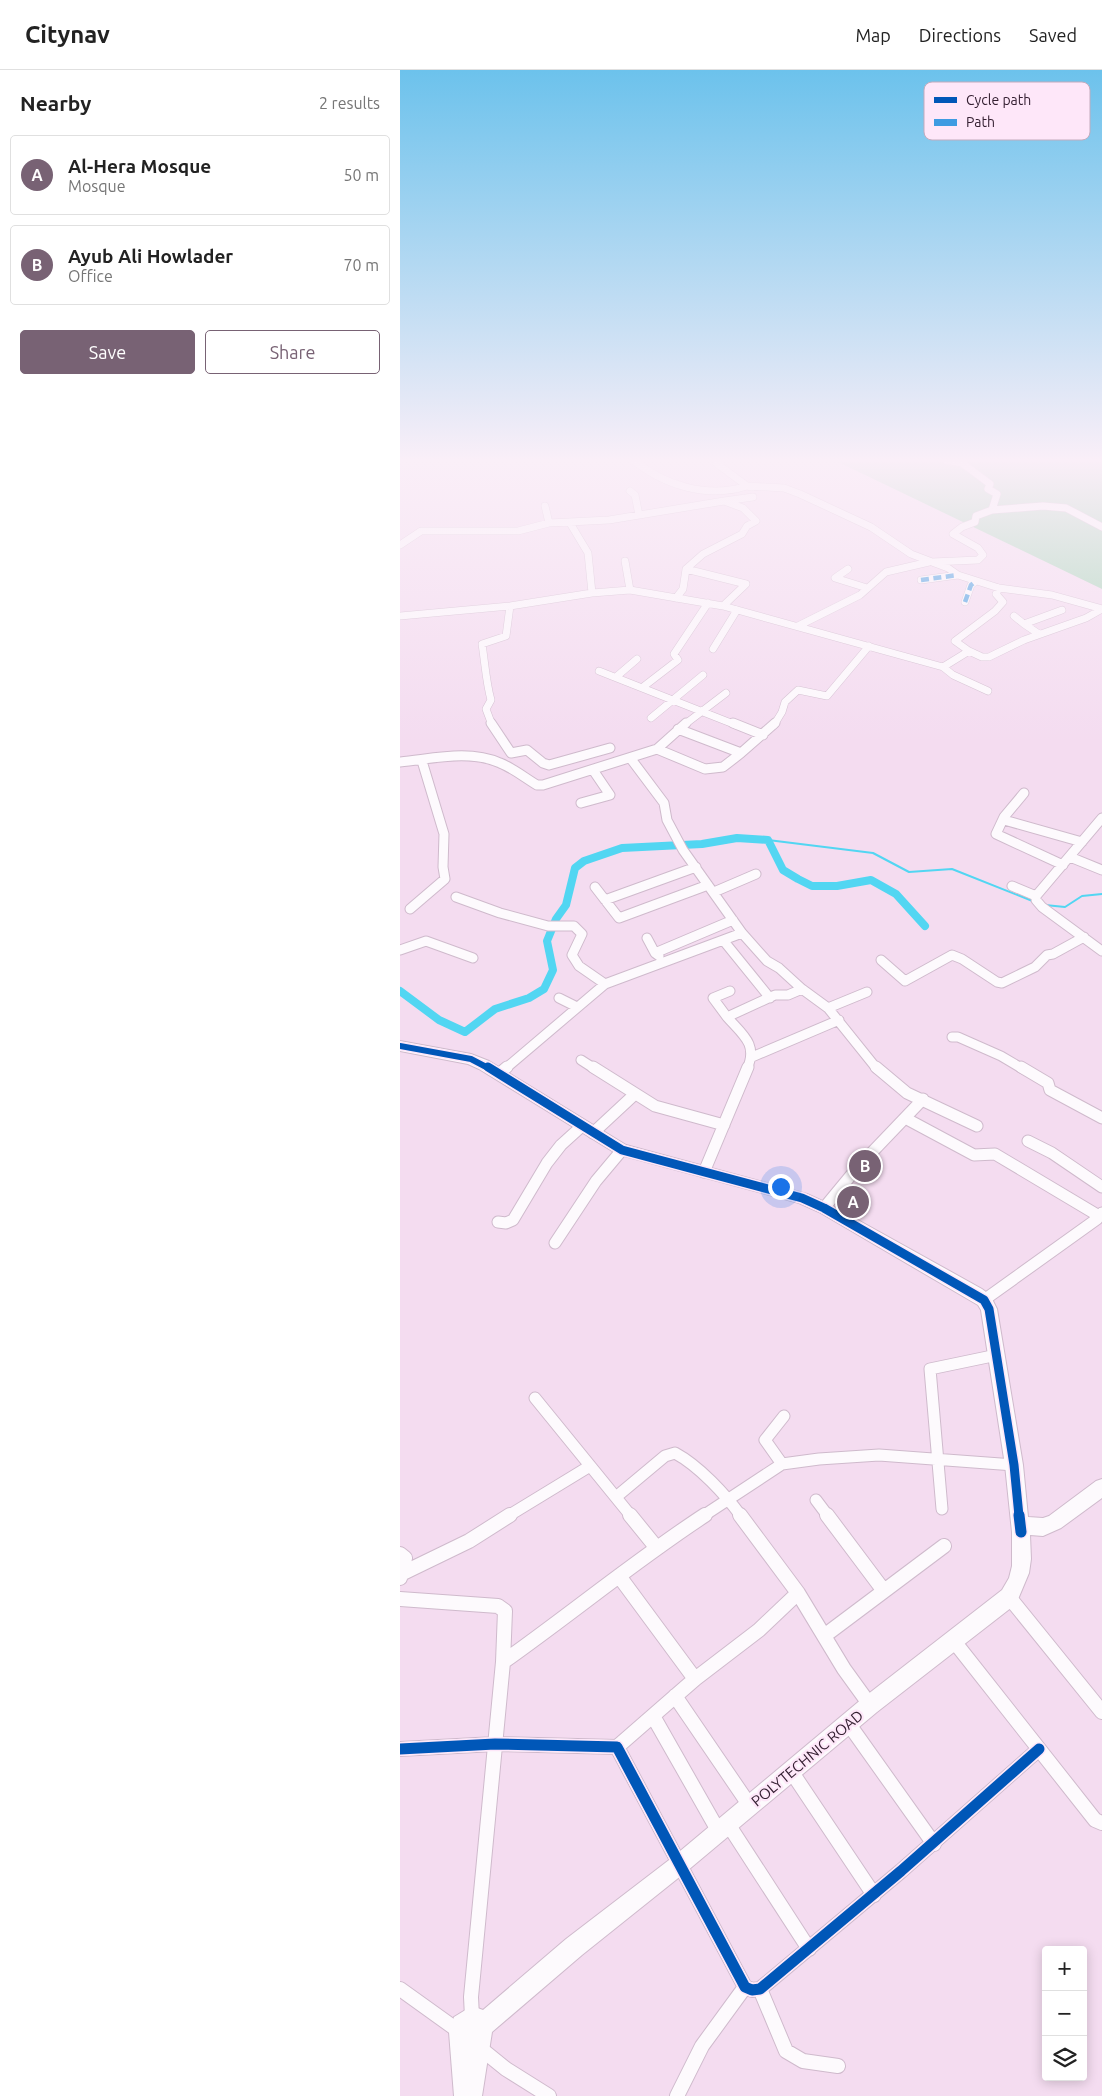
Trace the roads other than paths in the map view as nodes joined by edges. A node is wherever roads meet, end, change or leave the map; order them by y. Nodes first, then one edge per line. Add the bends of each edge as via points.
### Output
1 (588, 554) edge
2 (704, 554) edge
3 (910, 554) edge
4 (982, 554) edge
5 (625, 560) dead end
6 (932, 562) junction
7 (686, 569) junction
8 (848, 569) dead end
9 (958, 575) junction
10 (921, 580) dead end
11 (976, 581) junction
12 (867, 588) junction
13 (999, 588) junction
14 (630, 590) junction
15 (592, 593) junction
16 (676, 598) junction
17 (965, 602) dead end
18 (708, 603) junction
19 (510, 606) junction
20 (723, 606) junction
21 (1102, 609) edge
22 (737, 610) junction
23 (1062, 610) dead end
24 (400, 616) edge
25 (1014, 616) dead end
26 (1024, 624) junction
27 (798, 626) junction
28 (1039, 634) junction
29 (869, 646) junction
30 (713, 649) dead end
31 (969, 651) junction
32 (637, 660) dead end
33 (943, 667) junction
34 (599, 671) dead end
35 (703, 675) dead end
36 (616, 677) junction
37 (642, 687) junction
38 (988, 691) dead end
39 (726, 693) dead end
40 (674, 700) junction
41 (703, 711) junction
42 (651, 718) dead end
43 (678, 729) junction
44 (763, 735) junction
45 (610, 748) dead end
46 (657, 749) junction
47 (741, 753) junction
48 (631, 759) junction
49 (422, 761) junction
50 (400, 762) edge
51 (593, 770) junction
52 (1024, 793) dead end
53 (581, 803) dead end
54 (1102, 818) edge
55 (1004, 820) junction
56 (1082, 842) junction
57 (1070, 857) junction
58 (1063, 865) junction
59 (696, 867) junction
60 (1102, 870) edge
61 (756, 874) dead end
62 (1012, 886) dead end
63 (595, 887) dead end
64 (711, 888) junction
65 (456, 897) dead end
66 (605, 900) junction
67 (1038, 901) junction
68 (410, 910) dead end
69 (733, 920) junction
70 (742, 933) junction
71 (1084, 937) junction
72 (648, 938) dead end
73 (723, 940) junction
74 (400, 950) edge
75 (1102, 951) edge
76 (655, 953) junction
77 (473, 958) dead end
78 (881, 960) dead end
79 (666, 961) junction
80 (605, 984) junction
81 (802, 989) junction
82 (730, 991) dead end
83 (867, 992) dead end
84 (560, 998) dead end
85 (770, 998) junction
86 (577, 1007) junction
87 (828, 1008) junction
88 (727, 1017) junction
89 (839, 1020) junction
90 (952, 1037) dead end
91 (401, 1048) edge
92 (752, 1057) junction
93 (580, 1060) dead end
94 (500, 1072) junction
95 (635, 1094) junction
96 (923, 1099) junction
97 (905, 1118) junction
98 (1102, 1118) edge
99 (724, 1125) junction
100 (977, 1126) dead end
101 (587, 1129) junction
102 (1028, 1141) dead end
103 (622, 1150) junction
104 (704, 1172) junction
105 (1102, 1187) edge
106 (824, 1208) junction
107 (1100, 1218) edge
108 (498, 1222) dead end
109 (556, 1243) dead end
110 (984, 1300) junction
111 (997, 1355) junction
112 (535, 1398) dead end
113 (784, 1416) dead end
114 (937, 1459) junction
115 (782, 1464) junction
116 (1014, 1465) junction
117 (590, 1466) junction
118 (1102, 1487) edge
119 (616, 1497) junction
120 (729, 1500) junction
121 (816, 1500) dead end
122 (942, 1509) dead end
123 (1021, 1532) junction
124 (944, 1546) dead end
125 (656, 1547) junction
126 (400, 1554) edge
127 (401, 1576) edge
128 (619, 1576) junction
129 (884, 1591) junction
130 (798, 1593) junction
131 (1009, 1597) junction
132 (400, 1599) edge
133 (824, 1636) junction
134 (953, 1640) junction
135 (503, 1662) junction
136 (695, 1679) junction
137 (675, 1696) junction
138 (870, 1705) junction
139 (1102, 1712) edge
140 (653, 1716) junction
141 (848, 1723) junction
142 (495, 1744) junction
143 (617, 1747) junction
144 (400, 1749) edge
145 (1039, 1749) junction
146 (791, 1771) junction
147 (750, 1806) junction
148 (1102, 1823) edge
149 (724, 1828) junction
150 (934, 1844) junction
151 (680, 1864) junction
152 (874, 1895) junction
153 (809, 1949) junction
154 (752, 1988) junction
155 (400, 1989) edge
156 (473, 2031) junction
157 (838, 2066) dead end
158 (465, 2096) edge
159 (471, 2096) edge
160 (549, 2096) edge
161 (677, 2096) edge

1 - 15 street
2 - 7 street
3 - 6 street
4 - 6 street via 978,560
5 - 14 street
6 - 9 street
6 - 12 street via 886,572
7 - 16 street via 682,589
7 - 20 street via 746,584
8 - 12 street via 835,578
9 - 10 street
9 - 11 street
11 - 13 street
11 - 17 street via 971,585
12 - 27 street via 845,604
13 - 21 street via 1052,595
13 - 31 street via 996,594 1003,602 955,641
14 - 15 street
14 - 16 street
15 - 19 street
16 - 18 street
18 - 20 street
18 - 37 street via 674,654 678,660
19 - 24 street
19 - 45 street via 506,636 482,644 491,700 486,709 487,717 503,742 511,753 527,750 549,765
20 - 22 street
21 - 28 street
22 - 27 street
22 - 30 street
23 - 26 street
25 - 26 street
26 - 28 street
27 - 29 street
28 - 31 street via 989,656 982,657
29 - 33 street
29 - 44 street via 827,696 798,690 786,702 775,724
31 - 33 street
32 - 36 street
33 - 38 street
34 - 36 street
35 - 40 street
36 - 37 street
37 - 40 street
39 - 41 street
40 - 41 street
40 - 42 street
41 - 43 street
41 - 44 street
43 - 46 street
43 - 47 street
44 - 47 street
46 - 47 street via 705,769 723,766
46 - 48 street
48 - 51 street
48 - 59 street via 664,803 667,820
49 - 50 street
49 - 51 street via 483,757 496,760 543,785
49 - 68 street via 444,834 442,867 445,878
51 - 53 street via 610,795
52 - 55 street
54 - 56 street
55 - 56 street
55 - 58 street via 996,834
56 - 57 street
57 - 58 street
57 - 60 street
58 - 67 street
59 - 64 street
59 - 66 street
61 - 64 street
62 - 67 street
63 - 66 street
64 - 66 street via 661,900 619,918
64 - 69 street
65 - 80 street via 500,913 552,926 574,926 582,934 572,955 579,966
67 - 71 street
69 - 70 street
69 - 76 street
70 - 73 street
70 - 81 street via 767,961
71 - 75 street
71 - 78 street via 1002,983 952,955 905,981
72 - 76 street
73 - 79 street
73 - 85 street via 754,984
74 - 77 street via 426,941
76 - 79 street
79 - 80 street
80 - 86 street
81 - 85 street
81 - 87 street
82 - 88 street via 713,998
83 - 87 street
84 - 86 street
85 - 88 street
86 - 94 street
87 - 89 street
88 - 92 street via 748,1042
89 - 92 street
89 - 96 street via 877,1069 907,1093
90 - 98 street via 1001,1056 1048,1083 1050,1090
91 - 94 street via 471,1060
92 - 99 street
93 - 95 street
94 - 101 street
95 - 99 street via 655,1106
95 - 101 street
96 - 97 street
96 - 100 street
97 - 106 street via 856,1168
97 - 107 street via 974,1155 994,1154
99 - 104 street
101 - 103 street
101 - 108 street via 561,1145 513,1220
102 - 105 street
103 - 104 street
103 - 109 street via 596,1181
104 - 106 street via 802,1198
106 - 110 street
107 - 110 street
110 - 111 street, POLYTECHNIC ROAD via 989,1310
111 - 114 street via 930,1370
111 - 116 street, POLYTECHNIC ROAD
112 - 117 street
113 - 115 street via 764,1439
114 - 115 street via 848,1456
114 - 116 street
114 - 122 street
115 - 120 street
116 - 123 street, POLYTECHNIC ROAD
117 - 119 street
117 - 127 street via 470,1541
118 - 123 street via 1055,1522 1043,1527 1028,1526
119 - 120 street via 665,1456 675,1453
119 - 125 street
120 - 125 street
120 - 130 street
121 - 129 street
123 - 131 street, POLYTECHNIC ROAD via 1023,1562 1019,1581
124 - 129 street
125 - 128 street
126 - 127 street via 405,1558
128 - 135 street
128 - 136 street
129 - 133 street
130 - 133 street
130 - 136 street via 760,1630
131 - 134 street, POLYTECHNIC ROAD
131 - 139 street
132 - 135 street via 503,1608
133 - 138 street
134 - 138 street, POLYTECHNIC ROAD
134 - 145 street
135 - 142 street
136 - 137 street
137 - 140 street
137 - 147 street
138 - 141 street, POLYTECHNIC ROAD
140 - 143 street
140 - 149 street
141 - 146 street, POLYTECHNIC ROAD
141 - 150 street
142 - 143 street
142 - 144 street
142 - 156 street via 471,1997
143 - 151 street
145 - 148 street via 1095,1820
145 - 150 street
146 - 147 street, POLYTECHNIC ROAD
146 - 152 street
147 - 149 street, POLYTECHNIC ROAD
149 - 151 street, POLYTECHNIC ROAD
149 - 153 street
150 - 152 street
151 - 154 street
151 - 156 street, POLYTECHNIC ROAD
152 - 153 street
153 - 154 street
154 - 157 street via 791,2057
154 - 161 street via 702,2046
155 - 156 street
156 - 158 street
156 - 159 street
156 - 160 street via 506,2069

